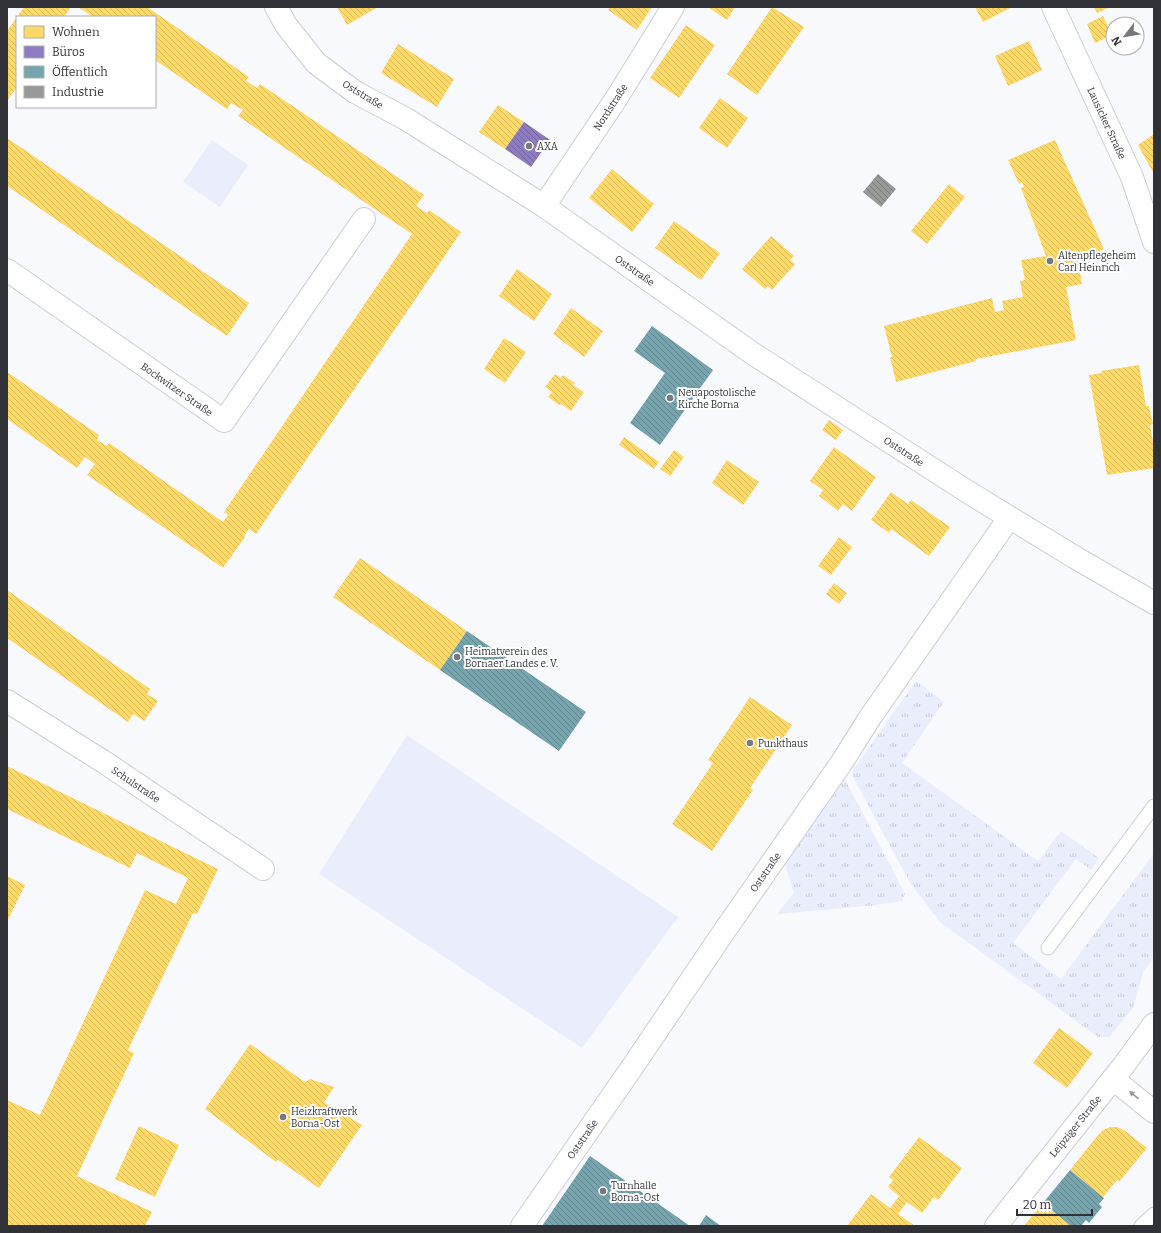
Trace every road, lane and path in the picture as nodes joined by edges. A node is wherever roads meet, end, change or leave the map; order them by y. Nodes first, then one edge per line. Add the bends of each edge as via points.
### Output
1 (276, 7) edge
2 (673, 7) edge
3 (1053, 7) edge
4 (544, 206) junction
5 (364, 219) dead end
6 (1154, 242) edge
7 (7, 270) edge
8 (1009, 518) junction
9 (1154, 603) edge
10 (7, 701) edge
11 (1154, 806) edge
12 (263, 869) dead end
13 (1048, 948) dead end
14 (1154, 1024) edge
15 (1113, 1078) junction
16 (1154, 1112) edge
17 (1154, 1214) edge
18 (522, 1226) edge
19 (996, 1226) edge
20 (1141, 1226) edge

1 - 4 street, Oststraße via 286,25 316,64 355,92 406,119
2 - 4 street, Nordstraße via 616,99
3 - 6 street, Lausicker Straße via 1132,177
4 - 8 street, Oststraße via 752,353
5 - 7 street, Bockwitzer Straße via 224,421
8 - 9 street, Oststraße
8 - 18 street, Oststraße
10 - 12 street, Schulstraße via 104,762
11 - 13 lane
14 - 15 street, Leipziger Straße
16 -> 15 street
15 - 19 street, Leipziger Straße
17 - 20 lane

